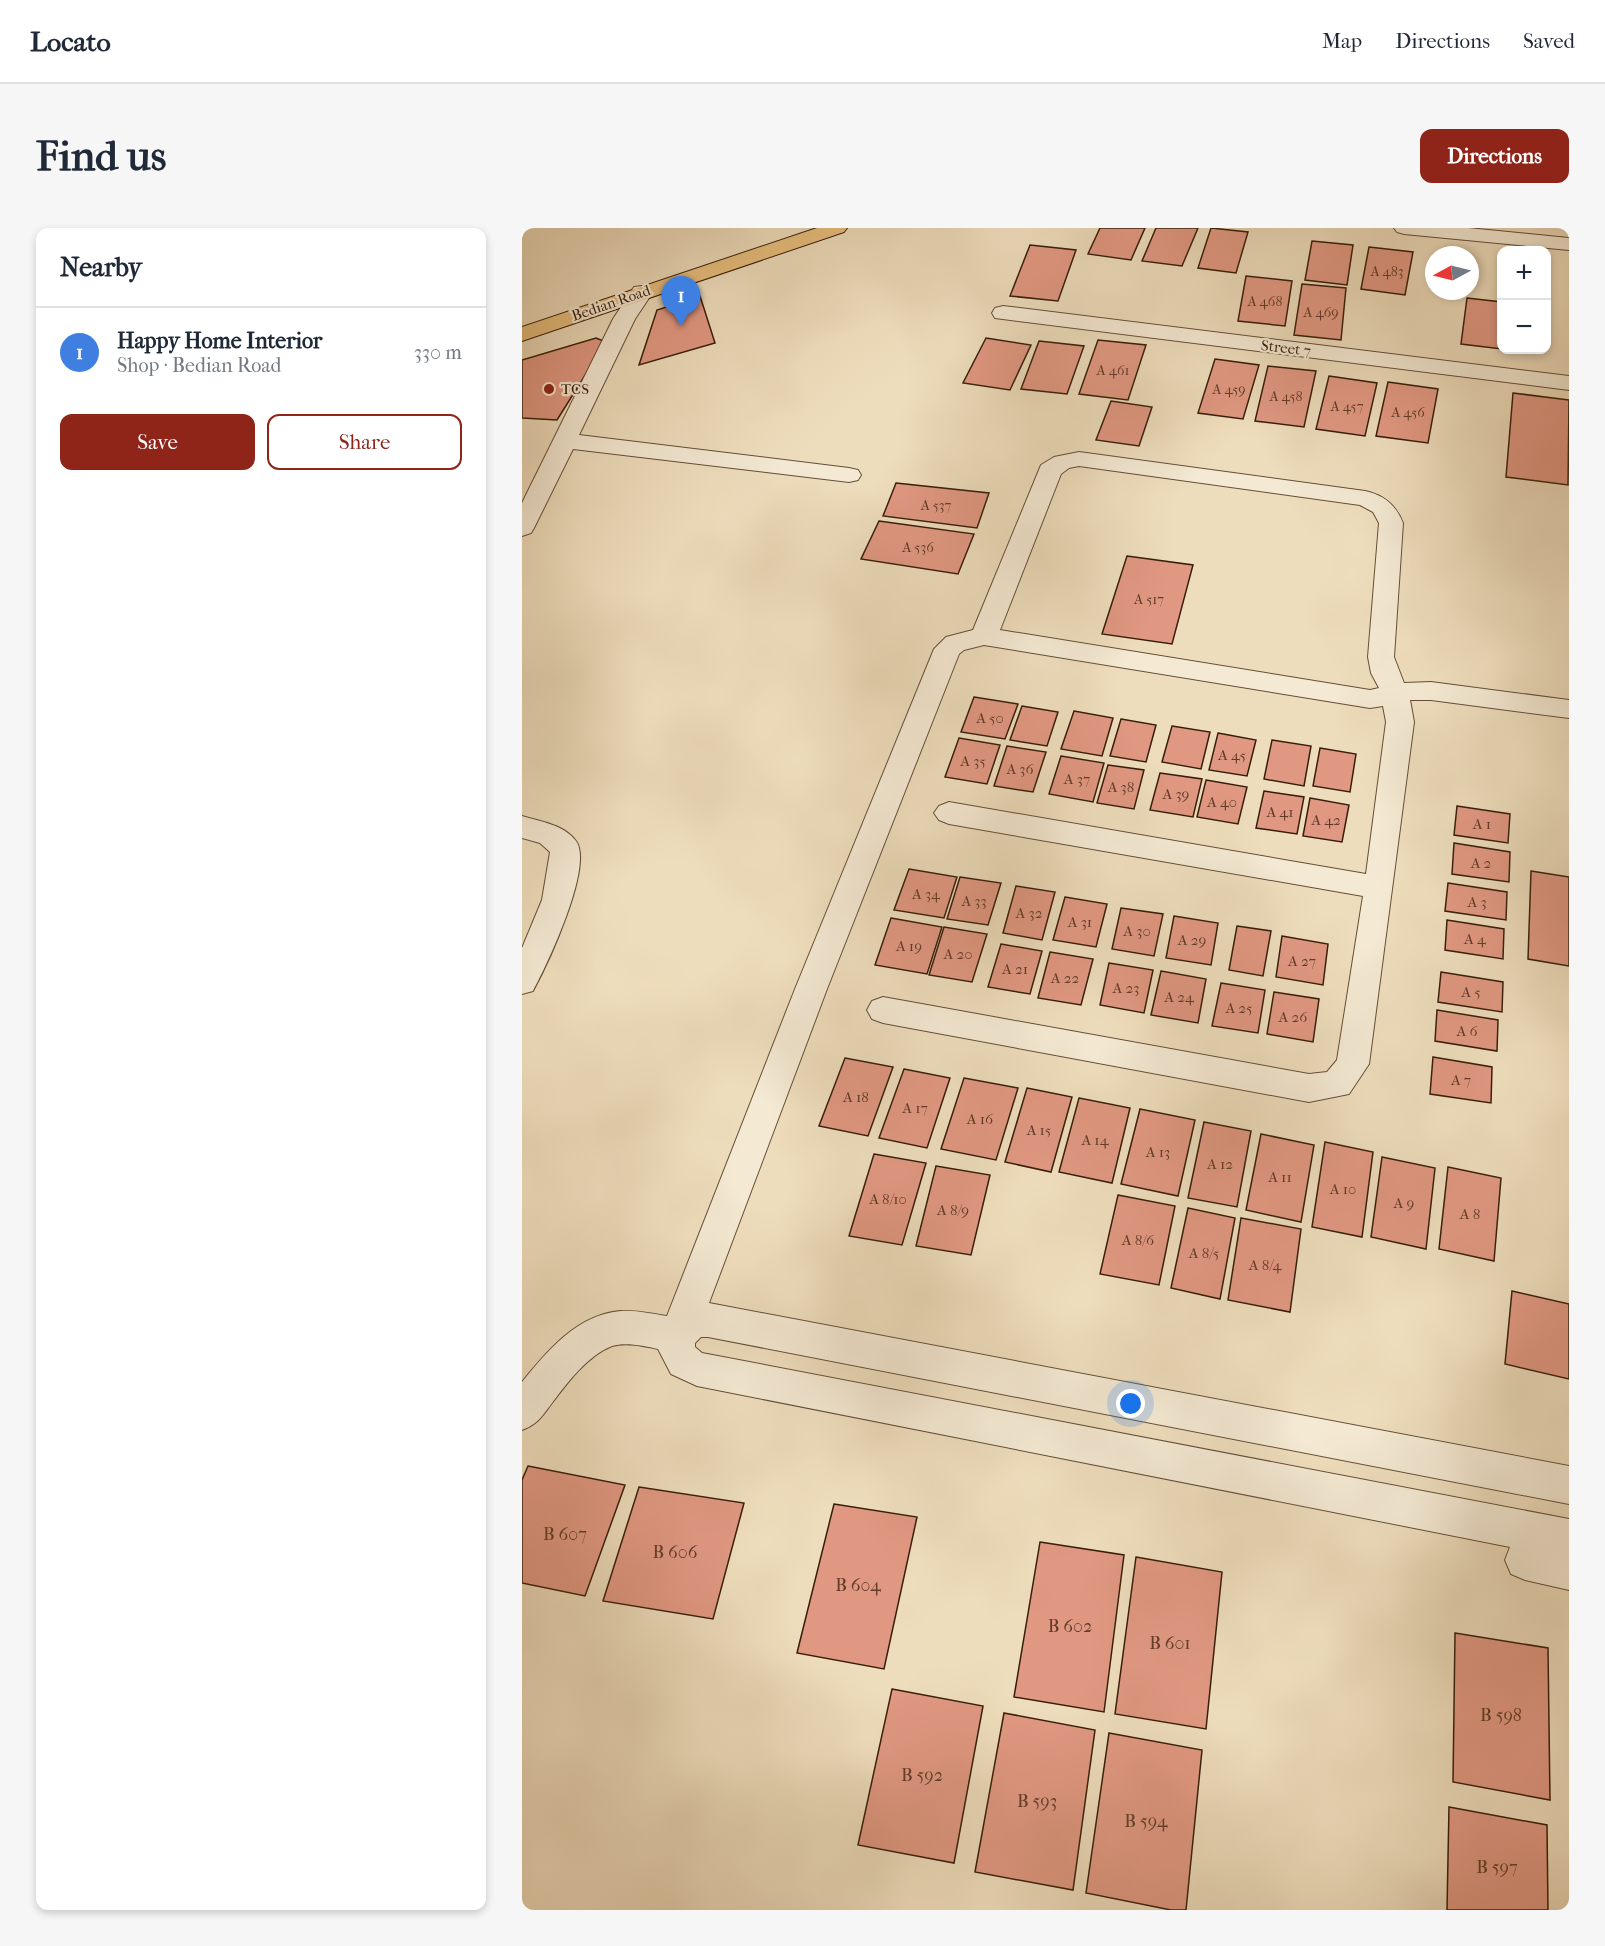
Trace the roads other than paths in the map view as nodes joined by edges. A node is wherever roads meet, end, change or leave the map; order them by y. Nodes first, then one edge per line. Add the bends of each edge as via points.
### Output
1 (837, 228) edge
2 (1404, 228) edge
3 (1569, 244) edge
4 (642, 292) junction
5 (1004, 313) dead end
6 (522, 334) edge
7 (1569, 383) edge
8 (566, 441) junction
9 (849, 475) dead end
10 (522, 528) edge
11 (984, 636) junction
12 (1395, 693) junction
13 (1569, 709) edge
14 (949, 813) dead end
15 (522, 827) edge
16 (1379, 888) junction
17 (522, 982) edge
18 (883, 1010) dead end
19 (678, 1335) junction
20 (522, 1412) edge
21 (1569, 1485) edge
22 (1569, 1539) edge
23 (1525, 1560) dead end
24 (1569, 1570) edge

1 - 4 main road, Bedian Road
2 - 3 street
4 - 6 main road, Bedian Road
4 - 8 street via 624,320
5 - 7 street, Street 7
8 - 9 street
8 - 10 street
11 - 12 street via 1370,699
11 - 12 street via 1050,470 1062,462 1079,459 1354,496 1381,505 1392,523 1381,657
11 - 19 street via 955,643 947,649
12 - 13 street via 1431,691
12 - 16 street via 1400,722
14 - 16 street
15 - 17 street via 550,836 565,848 566,867 554,909
16 - 18 street via 1353,1064 1337,1084 1310,1088
19 - 20 street via 621,1328 604,1332 554,1371
19 - 21 street via 695,1320 708,1320
19 - 22 street via 678,1356 696,1369
23 - 24 street

